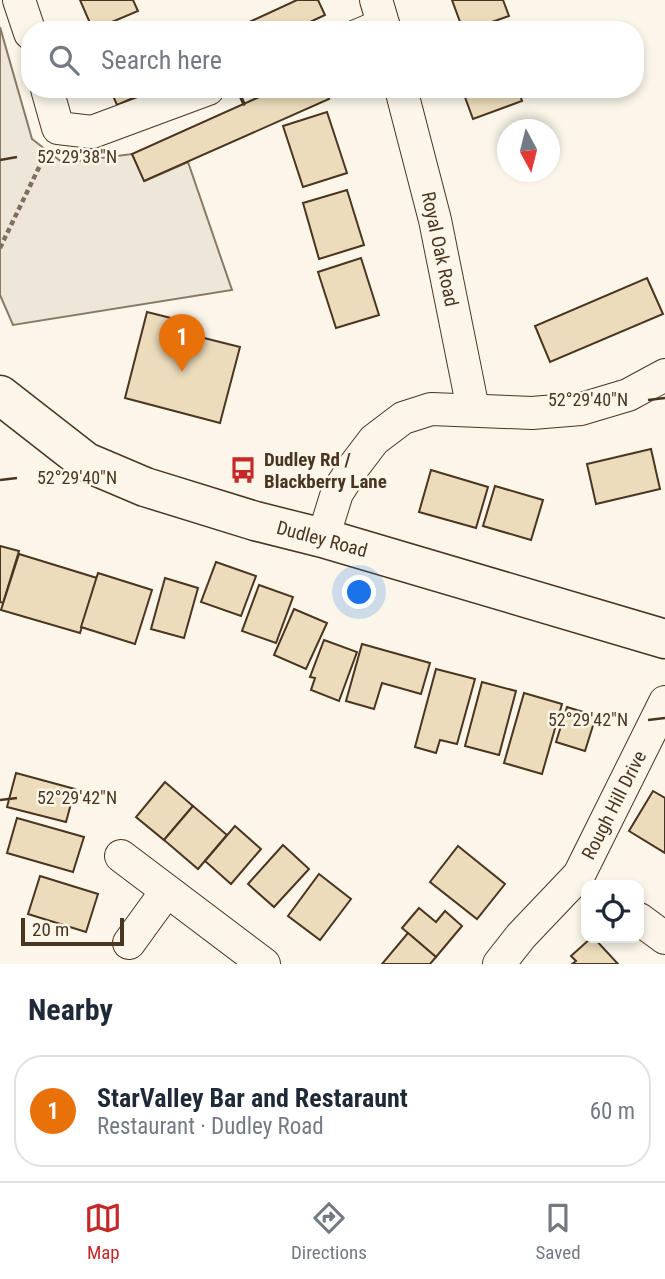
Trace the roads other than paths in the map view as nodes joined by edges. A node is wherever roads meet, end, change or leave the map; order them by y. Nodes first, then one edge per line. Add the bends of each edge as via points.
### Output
1 (19, 0) edge
2 (26, 21) edge
3 (50, 98) edge
4 (184, 98) edge
5 (403, 98) edge
6 (665, 374) edge
7 (0, 396) edge
8 (472, 409) junction
9 (323, 538) junction
10 (665, 639) edge
11 (661, 722) edge
12 (121, 856) dead end
13 (585, 880) edge
14 (581, 884) edge
15 (166, 892) junction
16 (644, 923) edge
17 (665, 939) edge
18 (129, 943) dead end
19 (264, 964) edge
20 (499, 964) edge

1 - 2 street
3 - 4 street via 58,128 92,132
5 - 8 street, Royal Oak Road via 435,220
6 - 8 street via 628,395 581,409 532,413
7 - 9 main road, Dudley Road via 86,462 145,487
8 - 9 street via 431,409 403,418 374,440 337,493
9 - 10 main road, Dudley Road
11 - 13 street, Rough Hill Drive
12 - 15 street
14 - 20 street, Rough Hill Drive via 521,936
15 - 18 street
15 - 19 street
16 - 17 street

